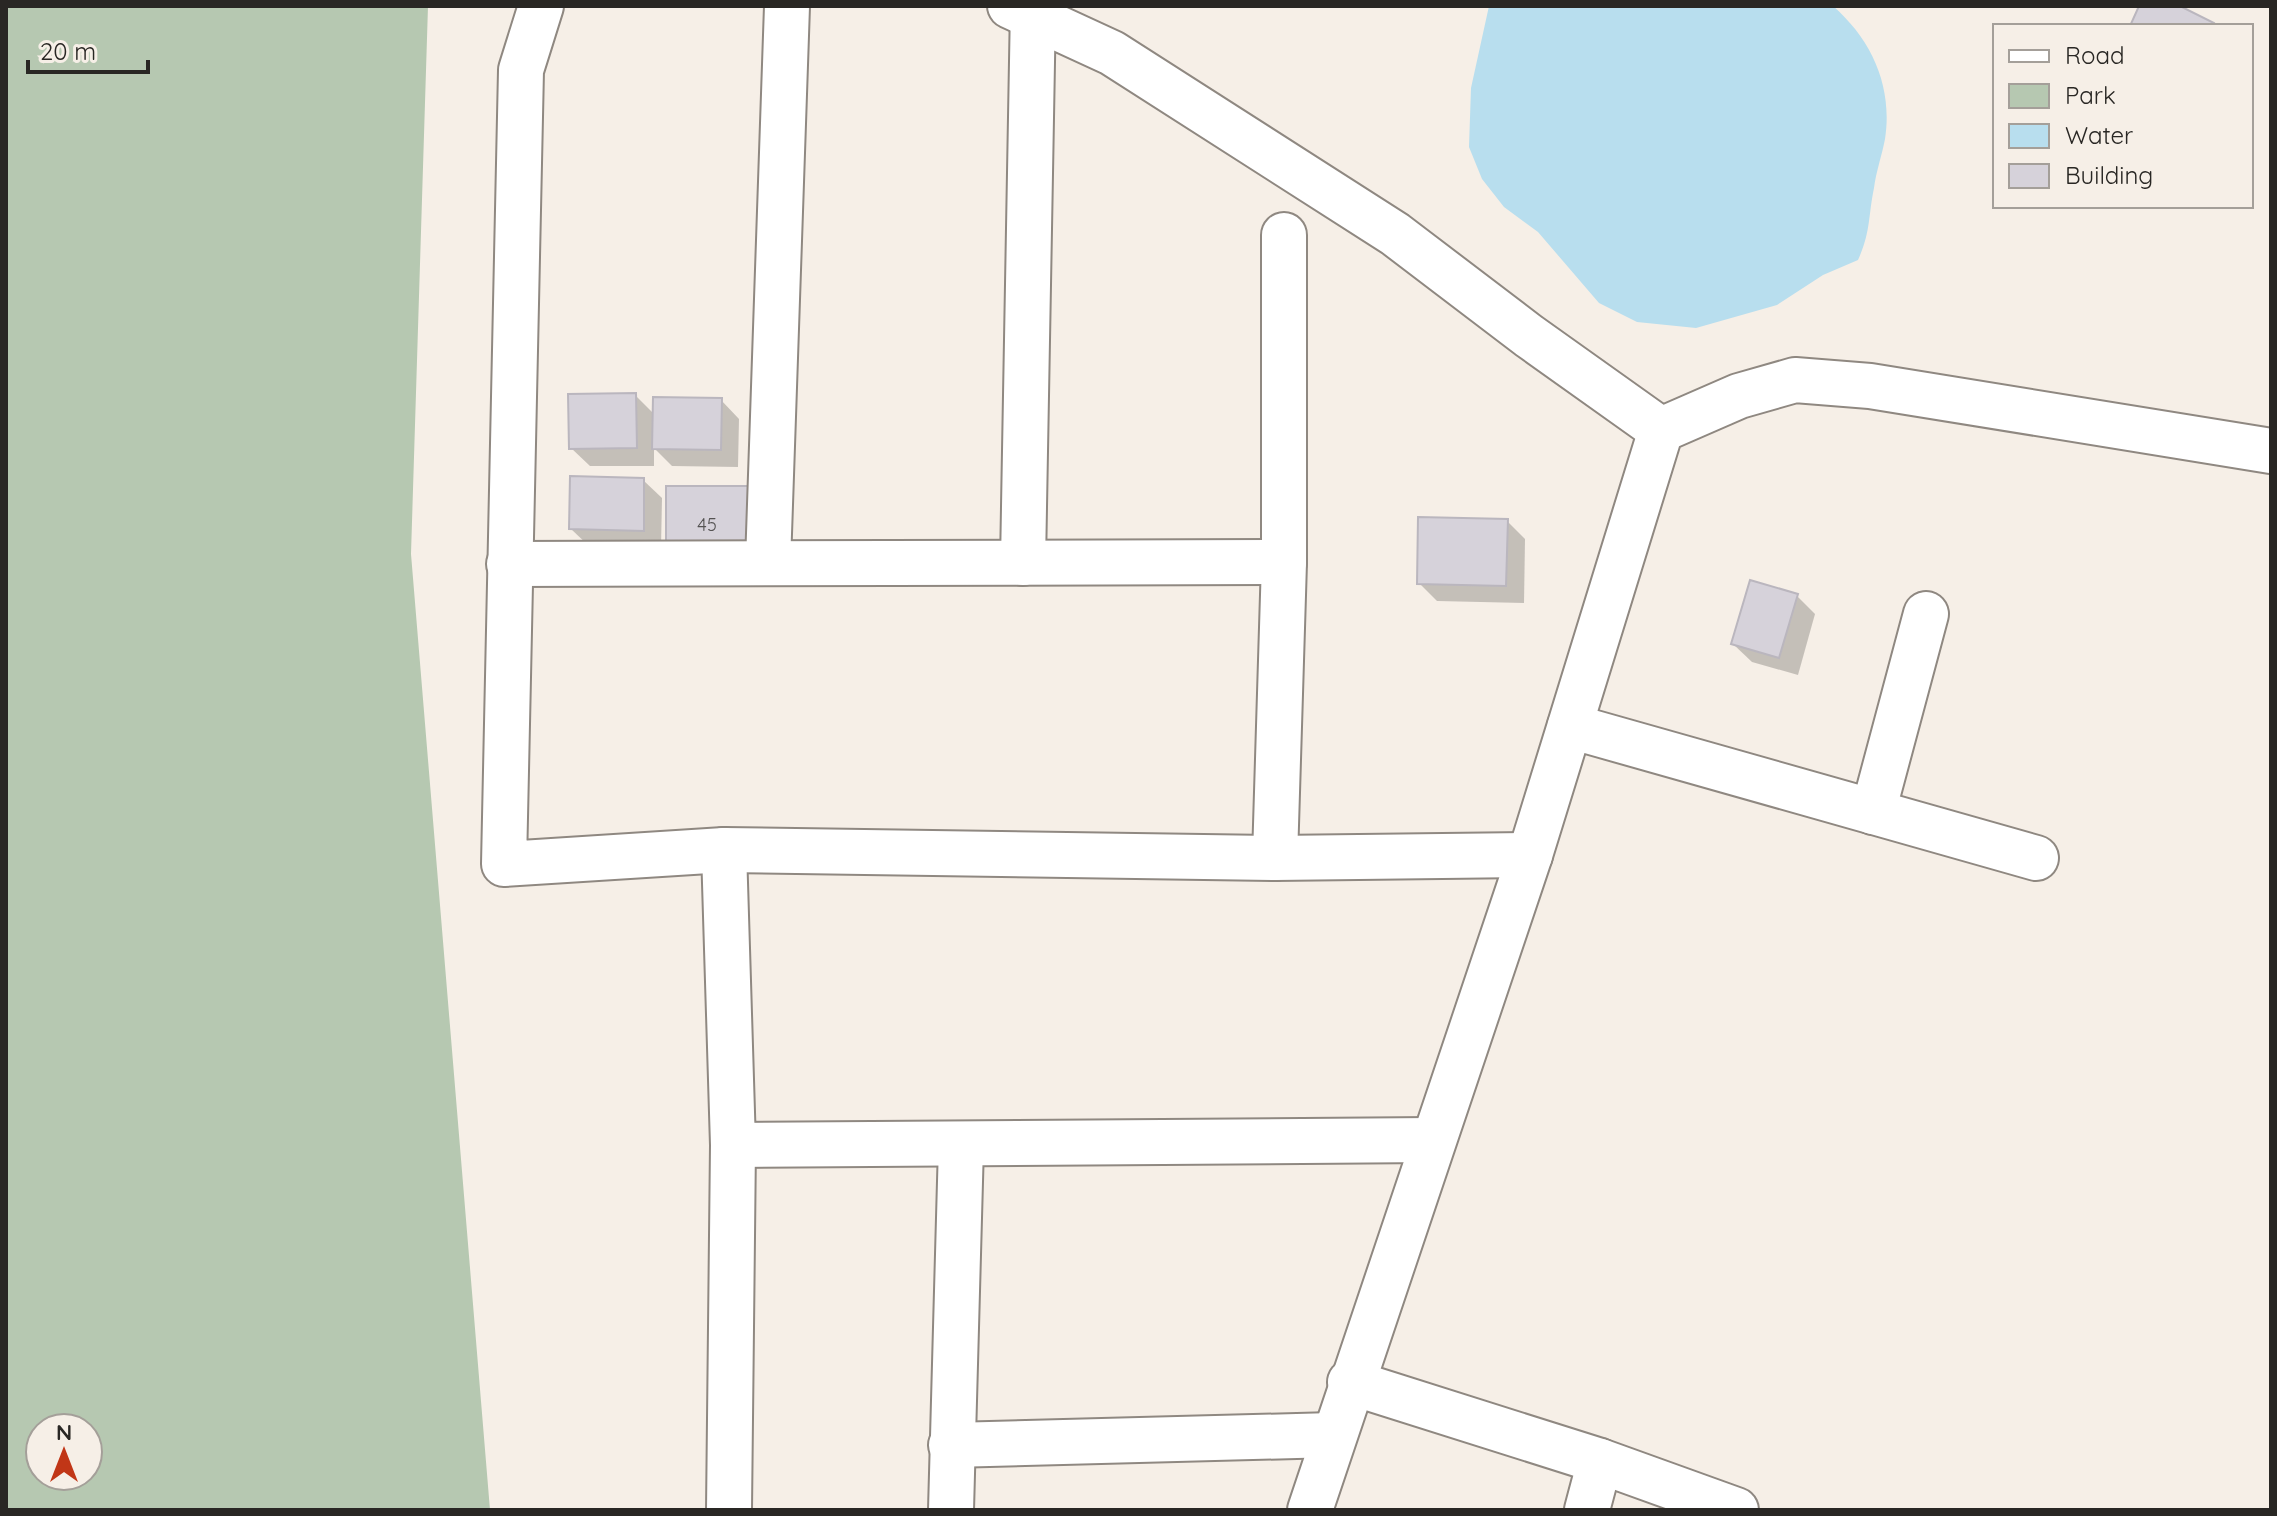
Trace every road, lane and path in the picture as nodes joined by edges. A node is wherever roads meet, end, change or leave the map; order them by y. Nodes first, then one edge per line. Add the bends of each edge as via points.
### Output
1 (541, 6) edge
2 (787, 6) edge
3 (1025, 8) edge
4 (1284, 235) dead end
5 (1661, 430) junction
6 (2271, 451) edge
7 (1284, 562) junction
8 (768, 563) junction
9 (1023, 563) junction
10 (509, 564) junction
11 (1926, 614) dead end
12 (1570, 726) junction
13 (1873, 812) junction
14 (724, 850) junction
15 (1530, 855) junction
16 (1275, 858) junction
17 (2036, 858) dead end
18 (1433, 1140) junction
19 (733, 1145) junction
20 (961, 1145) junction
21 (1350, 1382) junction
22 (1333, 1435) junction
23 (951, 1445) junction
24 (1600, 1461) junction
25 (729, 1510) edge
26 (951, 1510) edge
27 (1310, 1510) edge
28 (1587, 1510) edge
29 (1736, 1510) edge

1 - 10 street via 521,70
2 - 8 street
3 - 5 street via 1112,53 1395,234
3 - 9 street
4 - 7 street
5 - 6 street via 1739,396 1795,380 1870,386
5 - 12 street
7 - 9 street
7 - 16 street
8 - 9 street
8 - 10 street
10 - 14 street via 504,864
11 - 13 street
12 - 13 street
12 - 15 street
13 - 17 street
14 - 16 street
14 - 19 street
15 - 16 street
15 - 18 street
18 - 20 street
18 - 21 street
19 - 20 street
19 - 25 street
20 - 23 street
21 - 22 street
21 - 24 street
22 - 23 street
22 - 27 street
23 - 26 street
24 - 28 street
24 - 29 street

